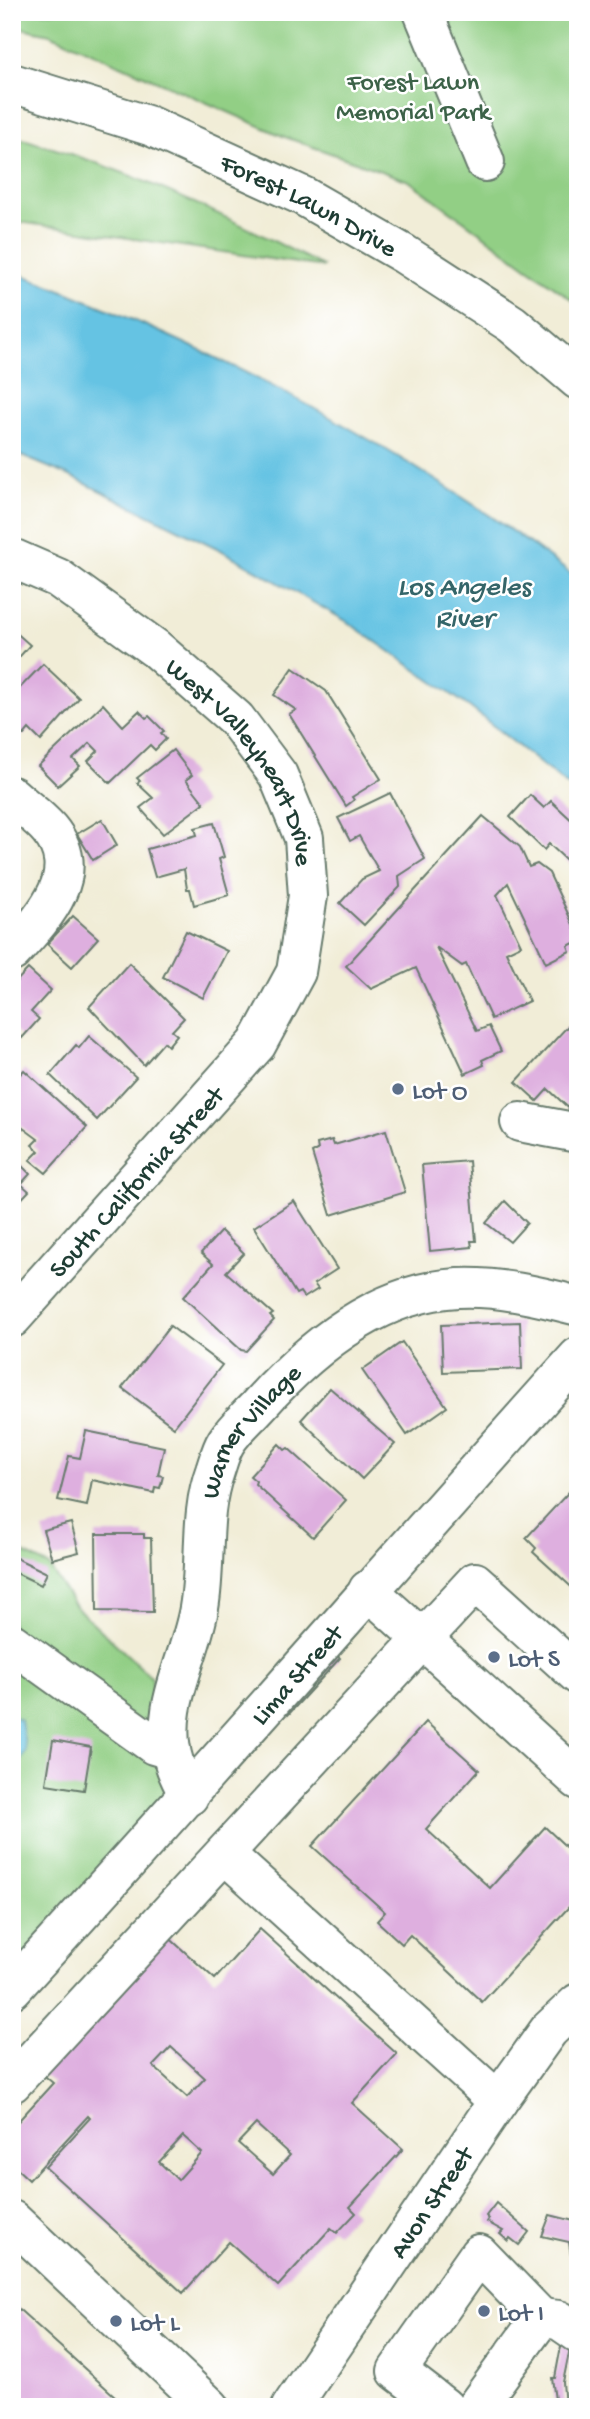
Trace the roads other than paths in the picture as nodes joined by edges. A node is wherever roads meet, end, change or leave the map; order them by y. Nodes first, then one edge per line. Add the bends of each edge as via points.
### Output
1 (423, 12) edge
2 (12, 83) edge
3 (485, 162) dead end
4 (578, 380) edge
5 (12, 558) edge
6 (12, 796) edge
7 (12, 952) edge
8 (257, 1044) joint
9 (520, 1122) dead end
10 (578, 1133) edge
11 (578, 1306) edge
12 (12, 1318) edge
13 (578, 1357) edge
14 (369, 1590) junction
15 (424, 1638) junction
16 (12, 1643) edge
17 (578, 1675) edge
18 (171, 1750) junction
19 (578, 1780) edge
20 (189, 1796) junction
21 (225, 1854) junction
22 (12, 1989) edge
23 (578, 2003) edge
24 (12, 2083) edge
25 (498, 2101) junction
26 (12, 2220) edge
27 (541, 2318) junction
28 (578, 2333) edge
29 (210, 2407) edge
30 (291, 2407) edge
31 (444, 2407) edge
32 (476, 2407) edge

1 - 3 street
2 - 4 street, Forest Lawn Drive via 150,126 303,196 512,324
5 - 8 street, West Valleyheart Drive via 58,578 156,649 236,719 278,775 304,838 308,896 296,972
6 - 7 street via 50,831 62,855 64,877 57,897
8 - 12 street, South California Street
9 - 10 street
11 - 18 street, Warner Village via 537,1296 458,1288 414,1296 374,1311 331,1338 286,1376 227,1441 213,1475 200,1608 174,1698
13 - 14 street, Lima Street
14 - 15 street
14 - 20 street, Lima Street
15 - 17 street via 475,1583
15 - 19 street
15 - 21 street
16 - 18 street via 154,1745
18 - 20 street, Warner Village
20 - 22 street, Lima Street
21 - 24 street
21 - 25 street
23 - 25 street, Avon Street via 549,2030
25 - 30 street, Avon Street
26 - 29 street
27 - 28 street via 559,2320
27 - 31 street via 479,2255 397,2371
27 - 32 street

